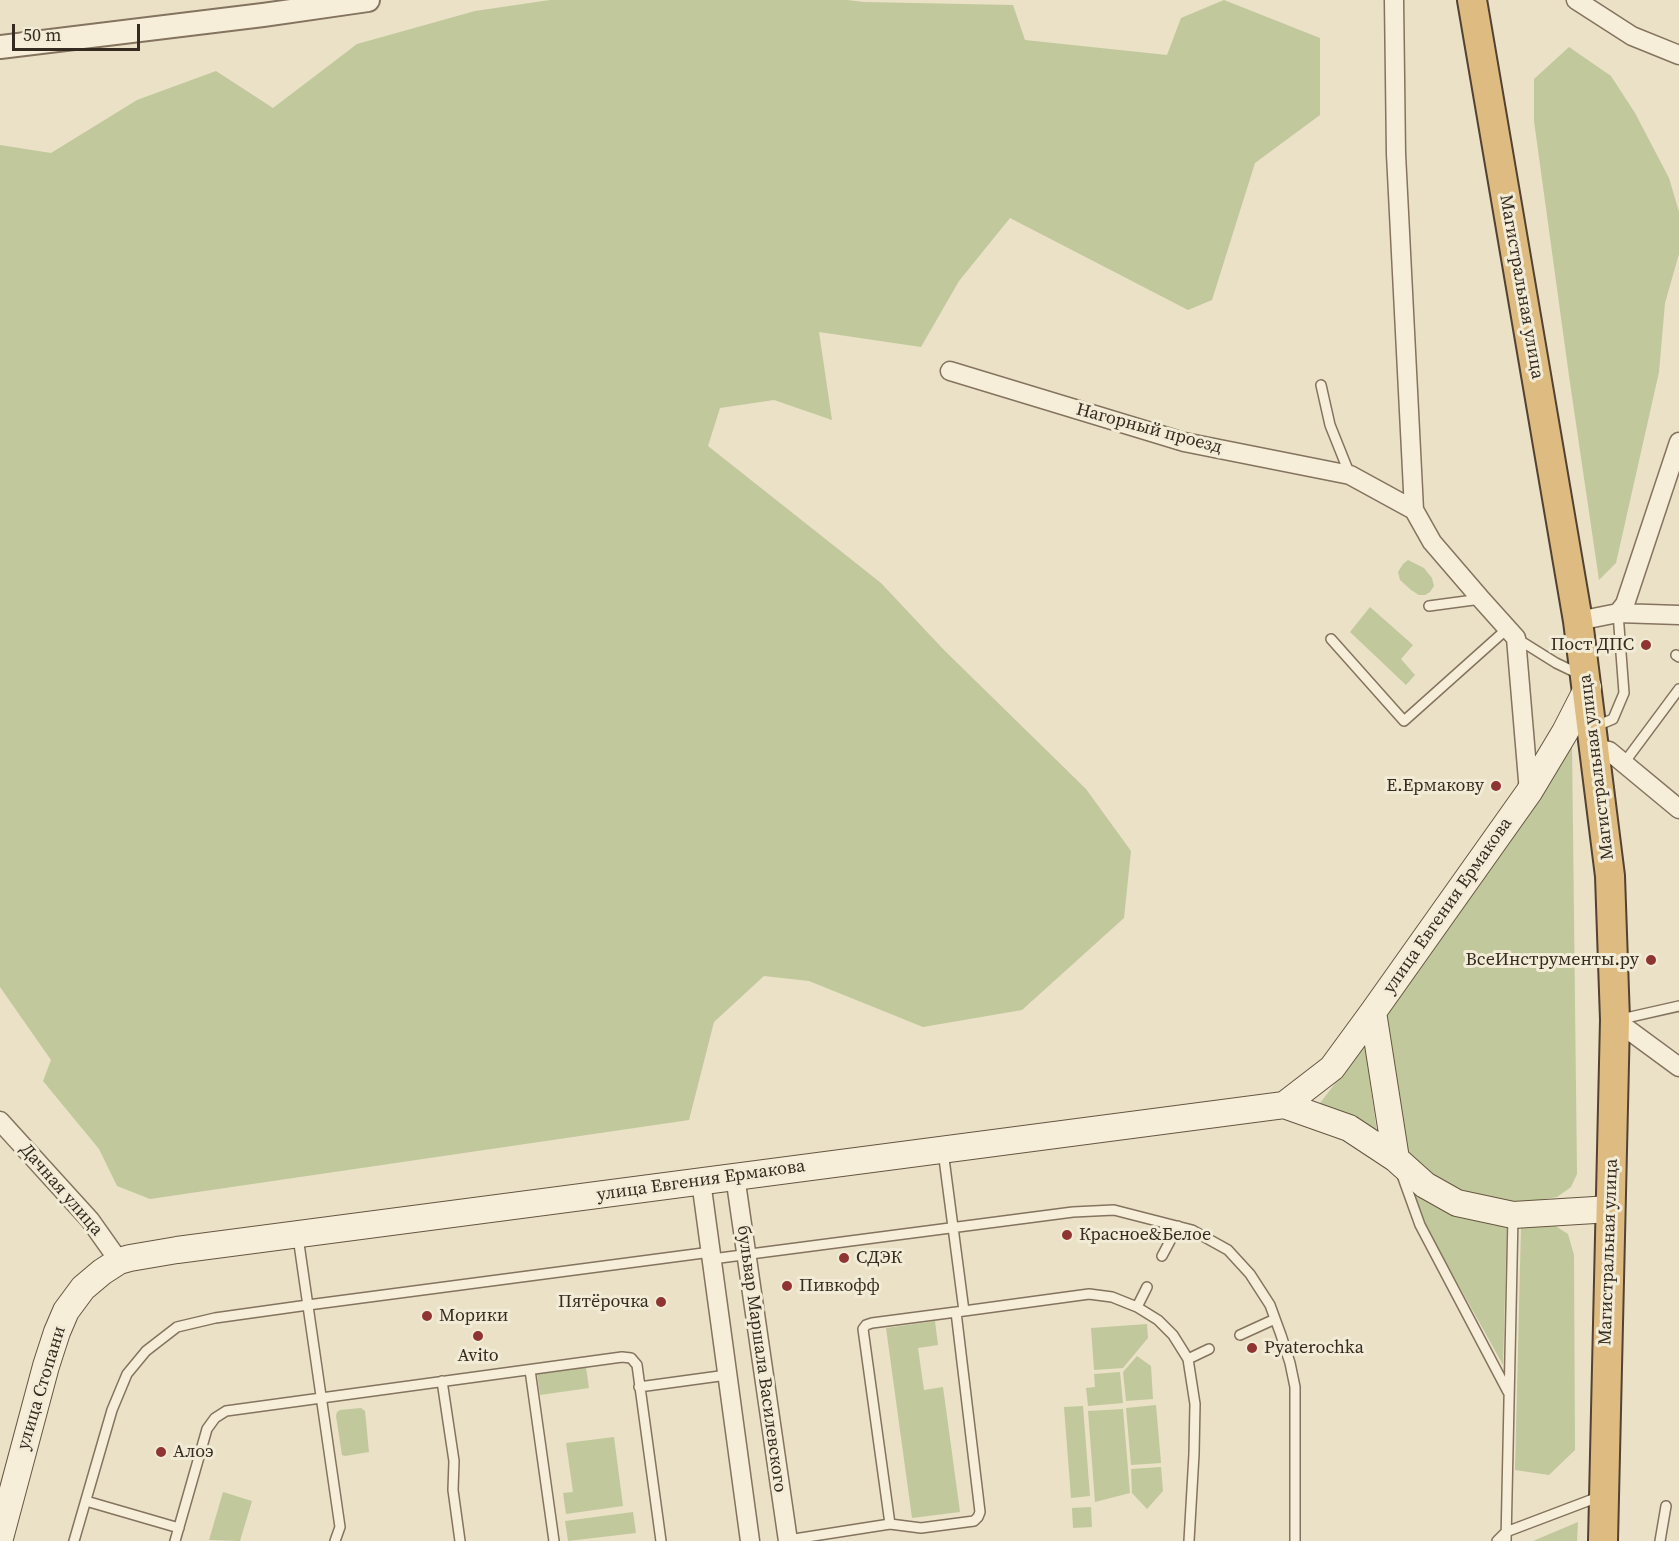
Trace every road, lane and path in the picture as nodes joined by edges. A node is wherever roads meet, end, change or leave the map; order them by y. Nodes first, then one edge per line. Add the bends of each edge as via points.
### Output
1 (368, 0) edge
2 (1394, 0) edge
3 (1472, 1) edge
4 (1579, 1) edge
5 (0, 47) edge
6 (1679, 55) edge
7 (950, 371) dead end
8 (1321, 385) dead end
9 (1679, 442) edge
10 (1350, 475) junction
11 (1414, 510) junction
12 (1481, 599) junction
13 (1429, 606) dead end
14 (1618, 613) junction
15 (1679, 615) edge
16 (1578, 621) junction
17 (1512, 633) junction
18 (1331, 639) dead end
19 (1587, 682) junction
20 (1679, 689) edge
21 (1593, 738) junction
22 (1624, 763) junction
23 (1529, 792) junction
24 (1679, 808) edge
25 (1679, 1006) edge
26 (1373, 1012) junction
27 (1615, 1020) junction
28 (1679, 1067) edge
29 (1284, 1105) junction
30 (0, 1121) edge
31 (943, 1149) junction
32 (1396, 1159) junction
33 (735, 1176) junction
34 (701, 1181) junction
35 (1611, 1209) junction
36 (1513, 1215) junction
37 (1178, 1226) junction
38 (953, 1227) junction
39 (297, 1234) junction
40 (746, 1255) junction
41 (711, 1256) junction
42 (1162, 1256) dead end
43 (119, 1261) junction
44 (1147, 1287) dead end
45 (308, 1305) junction
46 (1137, 1307) junction
47 (960, 1311) junction
48 (1275, 1319) junction
49 (1240, 1335) dead end
50 (1209, 1349) dead end
51 (1188, 1359) junction
52 (530, 1370) junction
53 (727, 1375) junction
54 (442, 1381) junction
55 (639, 1388) junction
56 (1509, 1394) junction
57 (321, 1398) junction
58 (1604, 1495) junction
59 (86, 1501) junction
60 (1666, 1506) dead end
61 (890, 1524) junction
62 (179, 1528) junction
63 (1506, 1536) edge
64 (0, 1538) edge
65 (788, 1540) edge
66 (74, 1541) edge
67 (175, 1541) edge
68 (335, 1541) edge
69 (460, 1541) edge
70 (554, 1541) edge
71 (661, 1541) edge
72 (750, 1541) edge
73 (1189, 1541) edge
74 (1295, 1541) edge
75 (1497, 1541) edge
76 (1603, 1541) edge
77 (1660, 1541) edge

1 - 5 street
2 - 11 street via 1396,153
3 - 16 highway, Магистральная улица
4 - 6 street via 1632,36
7 - 10 street, Нагорный проезд via 1184,442
8 - 10 lane via 1330,425
9 - 14 street via 1625,604
10 - 11 street, Нагорный проезд
11 - 12 street via 1432,542
12 - 13 lane
12 - 17 street
14 - 15 street
14 - 16 street
14 - 21 lane via 1624,693 1613,719
16 - 19 highway, Магистральная улица
17 - 18 lane via 1404,721
17 - 19 lane
17 - 23 street
19 - 21 highway, Магистральная улица
19 - 23 main road, улица Евгения Ермакова via 1565,732
20 - 22 lane
21 - 22 street
21 - 27 highway, Магистральная улица via 1610,876
22 - 24 street
23 - 26 main road, улица Евгения Ермакова
25 - 27 lane
26 - 29 main road, улица Евгения Ермакова via 1332,1068
26 - 32 main road
27 - 28 street
27 - 35 highway, Магистральная улица
29 - 31 main road, улица Евгения Ермакова
29 - 32 main road, улица Евгения Ермакова via 1349,1128
30 - 43 street, Дачная улица via 90,1220
31 - 33 main road, улица Евгения Ермакова
31 - 38 lane
32 - 36 main road, улица Евгения Ермакова via 1425,1185 1457,1203
32 - 56 lane via 1420,1226
33 - 34 main road, улица Евгения Ермакова
33 - 40 street, бульвар Маршала Василевского
34 - 39 main road, улица Евгения Ермакова
34 - 41 street, бульвар Маршала Василевского
35 - 36 main road, улица Евгения Ермакова
35 - 58 highway, Магистральная улица
36 - 56 lane
37 - 38 lane via 1114,1210
37 - 42 lane
37 - 48 lane via 1228,1250 1250,1274
38 - 40 lane
38 - 47 lane
39 - 43 main road, улица Евгения Ермакова
39 - 45 lane
40 - 41 lane
40 - 65 street, бульвар Маршала Василевского
41 - 45 lane
41 - 53 street, бульвар Маршала Василевского
43 - 64 main road, улица Стопани via 82,1288 66,1311 46,1366
44 - 46 lane
45 - 57 lane
45 - 59 lane via 177,1327 146,1351 127,1374 112,1410
46 - 47 lane via 1112,1297 1089,1294
46 - 51 lane via 1173,1335
47 - 61 lane via 872,1323 863,1329
47 - 61 lane via 980,1512 974,1521 921,1528
48 - 49 lane
48 - 74 lane via 1295,1387
50 - 51 lane
51 - 73 lane via 1195,1404
52 - 54 lane
52 - 55 lane via 622,1356 637,1365
52 - 70 lane
53 - 55 lane
53 - 72 street, бульвар Маршала Василевского
54 - 57 lane
54 - 69 lane
55 - 71 lane
56 - 63 lane
57 - 62 lane via 226,1410 215,1418 207,1429
57 - 68 lane via 340,1527
58 - 63 lane
58 - 76 highway, Магистральная улица
59 - 62 lane
59 - 66 lane
60 - 77 lane
61 - 65 lane
62 - 67 lane
63 - 75 lane

